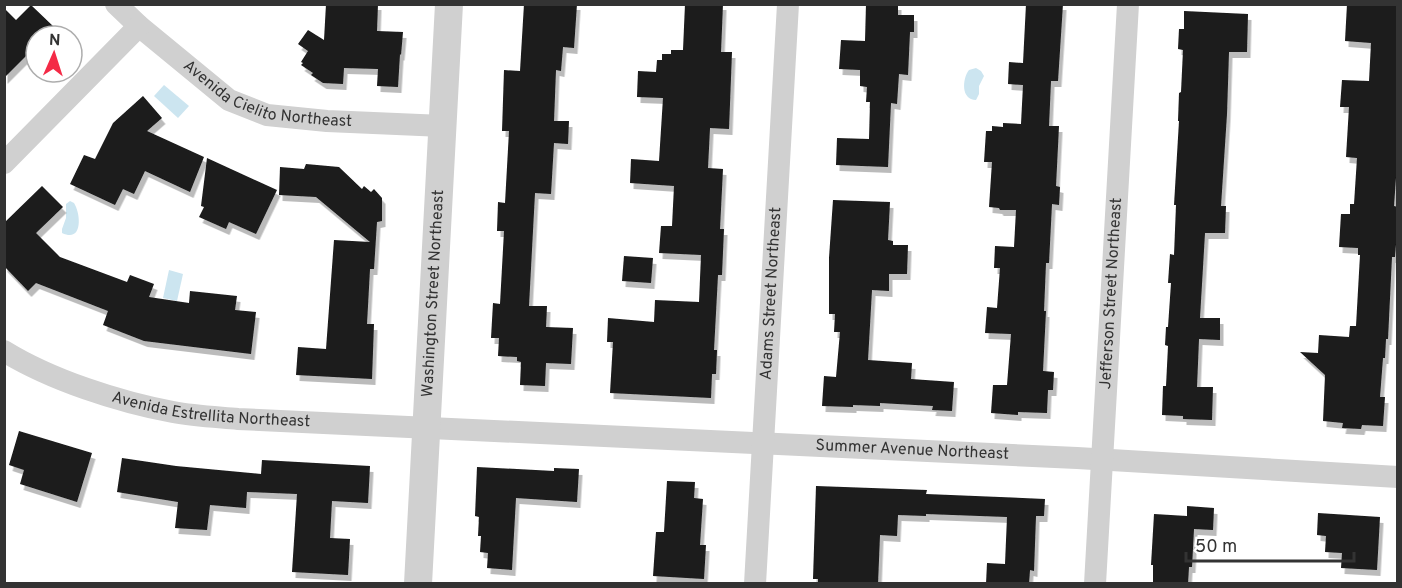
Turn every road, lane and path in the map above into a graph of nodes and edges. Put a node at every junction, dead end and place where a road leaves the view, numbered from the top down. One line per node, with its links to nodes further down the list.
1 (116, 4): 5 (street, Avenida Cielito Northeast)
2 (449, 4): 6 (street, Washington Street Northeast)
3 (788, 4): 10 (street, Adams Street Northeast)
4 (1128, 4): 11 (street, Jefferson Street Northeast)
5 (139, 26): 6 (street, Avenida Cielito Northeast); 7 (street)
6 (443, 126): 9 (street, Washington Street Northeast)
7 (4, 163)
8 (4, 351): 9 (street, Avenida Estrellita Northeast)
9 (427, 428): 10 (street, Summer Avenue Northeast); 13 (street, Washington Street Northeast)
10 (762, 444): 11 (street, Summer Avenue Northeast); 14 (street, Adams Street Northeast)
11 (1102, 459): 12 (street, Summer Avenue Northeast); 15 (street, Jefferson Street Northeast)
12 (1398, 477)
13 (418, 584)
14 (755, 584)
15 (1095, 584)

